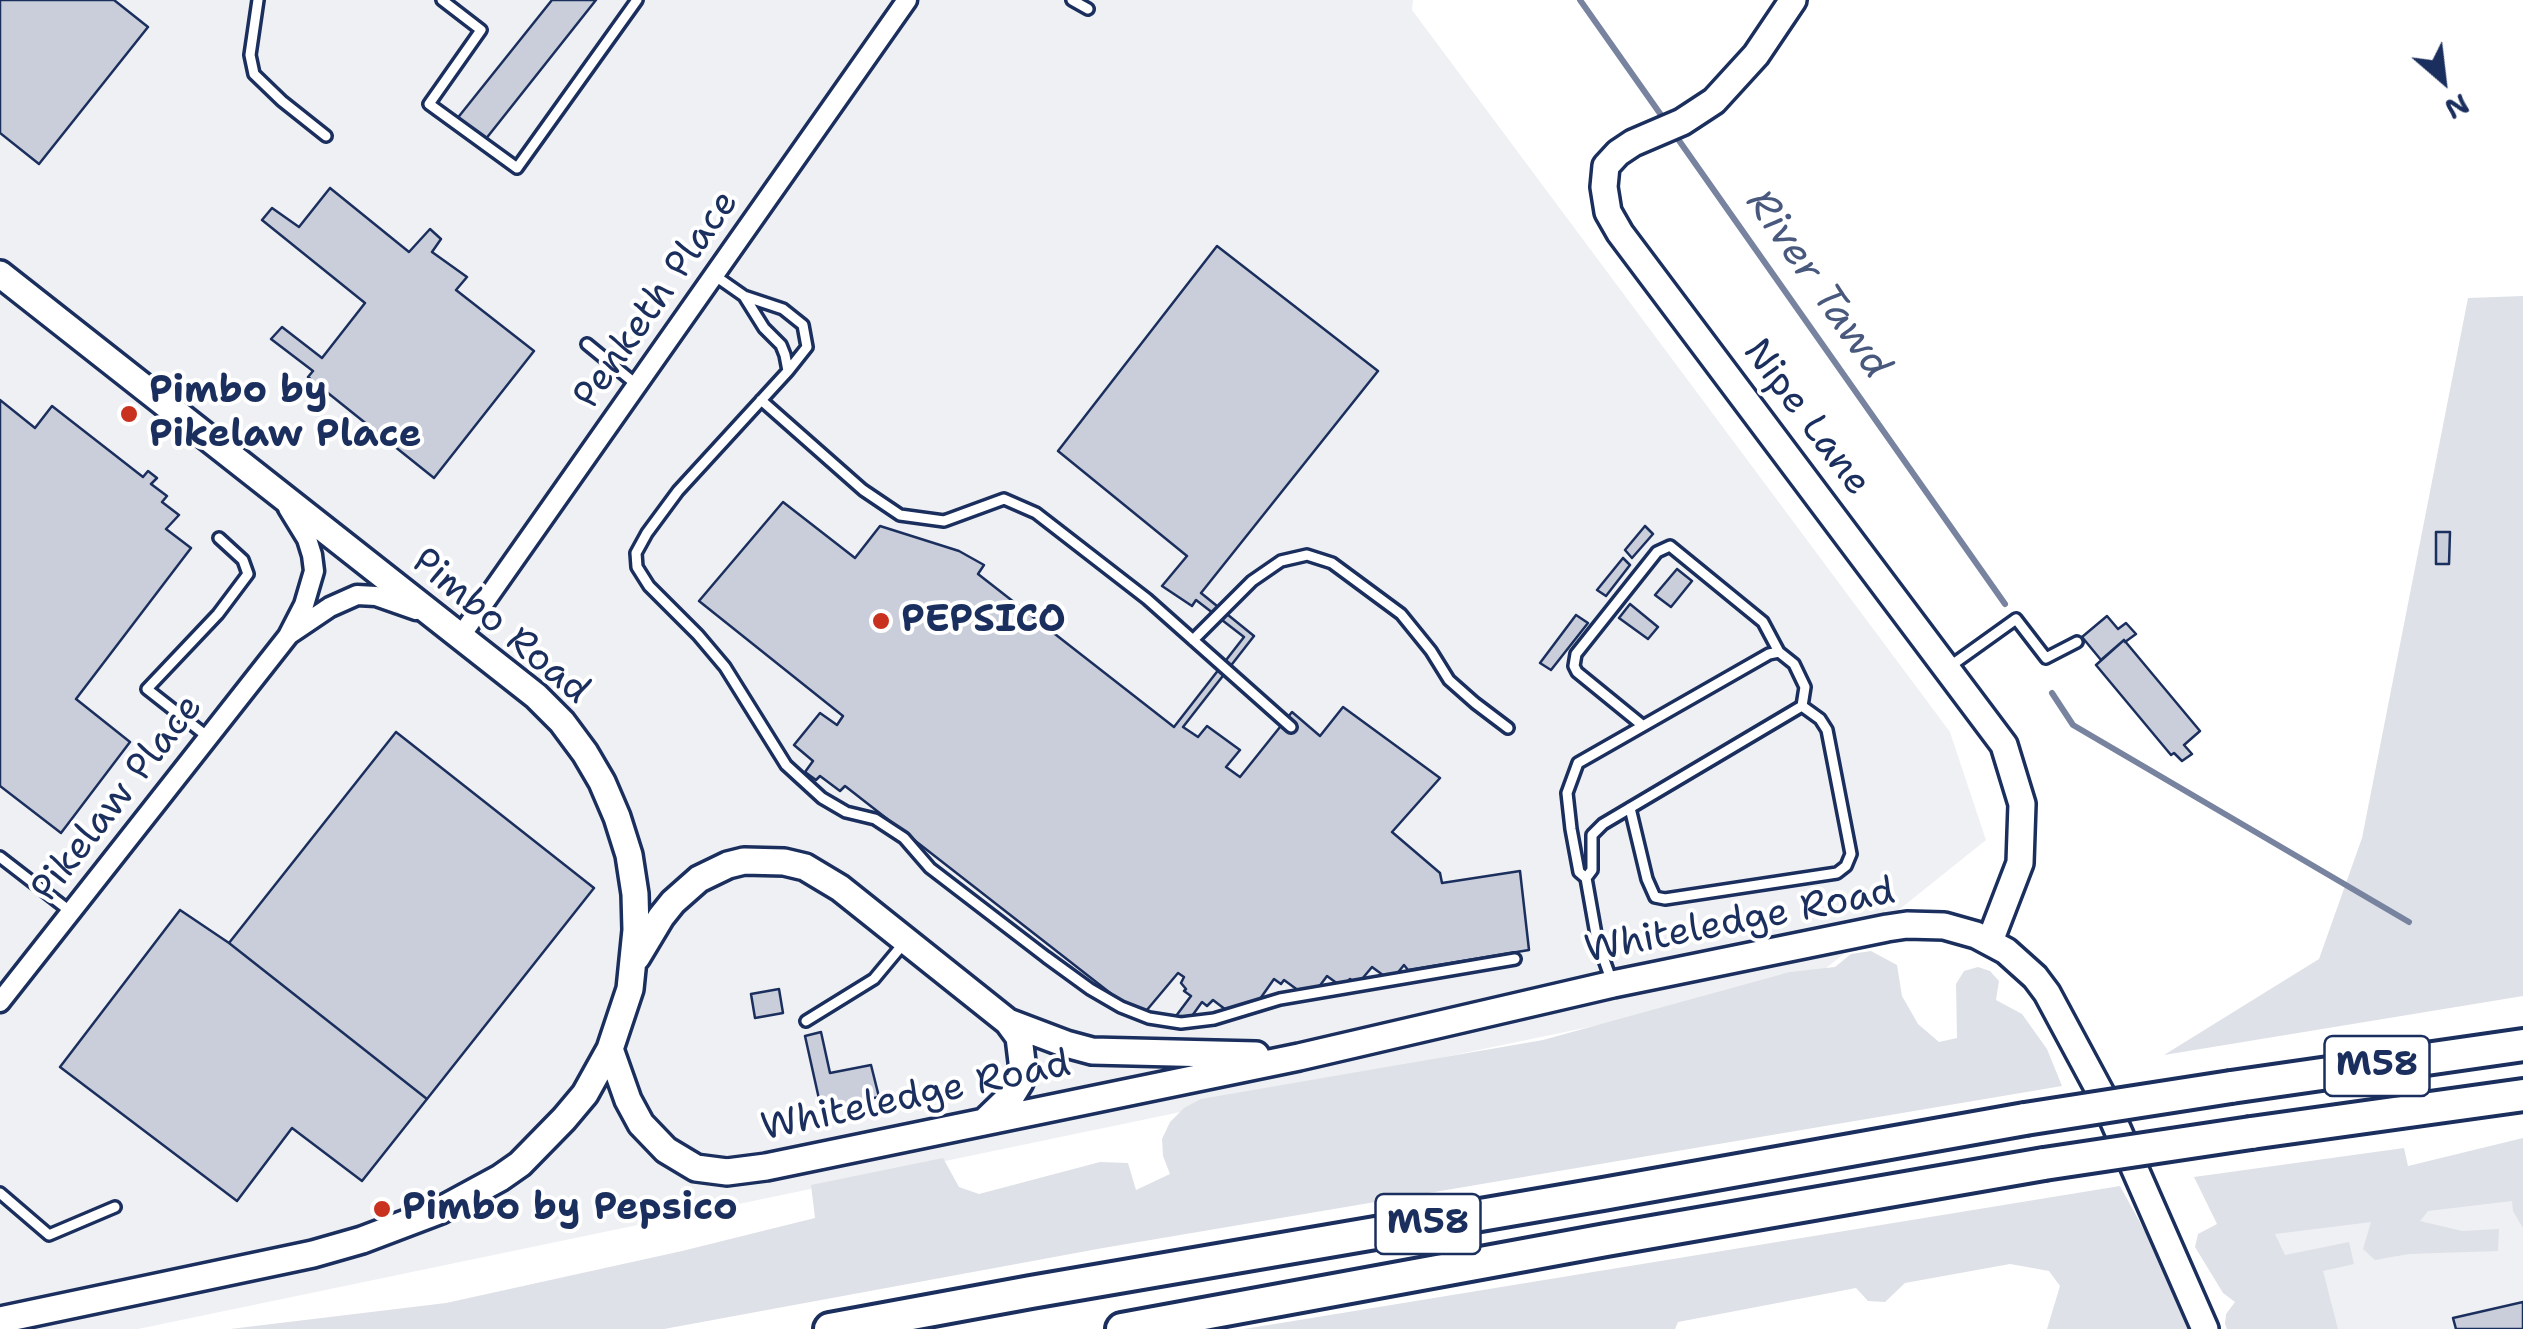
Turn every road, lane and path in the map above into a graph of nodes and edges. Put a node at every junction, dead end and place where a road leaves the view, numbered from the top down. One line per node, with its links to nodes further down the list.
1 (258, 0): 8 (lane)
2 (442, 0): 3 (lane)
3 (637, 0)
4 (907, 0): 10 (street, Penketh Place)
5 (1072, 0): 7 (lane)
6 (1793, 0): 23 (street, Nipe Lane)
7 (1088, 9)
8 (326, 136)
9 (0, 274): 16 (street, Pimbo Road)
10 (714, 275): 11 (lane); 14 (street, Penketh Place)
11 (744, 296): 13 (lane); 13 (lane)
12 (587, 344): 14 (lane)
13 (788, 372): 15 (lane)
14 (637, 385): 18 (street, Penketh Place)
15 (761, 400): 20 (lane); 35 (lane)
16 (264, 482): 18 (street, Pimbo Road); 19 (street, Pikelaw Place)
17 (219, 538): 28 (lane)
18 (452, 630): 19 (street, Pikelaw Place); 36 (street, Pimbo Road)
19 (288, 636): 28 (street, Pikelaw Place)
20 (1193, 640): 26 (lane); 27 (lane)
21 (2078, 642): 23 (lane)
22 (1779, 652): 24 (lane); 25 (lane); 25 (lane)
23 (1947, 668): 34 (street, Nipe Lane)
24 (1802, 706): 29 (lane); 29 (lane)
25 (1642, 725): 31 (lane)
26 (1291, 728)
27 (1508, 728)
28 (208, 737): 32 (street, Pikelaw Place)
29 (1630, 808): 31 (lane)
30 (0, 857): 32 (lane)
31 (1586, 878): 37 (lane)
32 (71, 912): 38 (street, Pikelaw Place)
33 (906, 941): 36 (street, Whiteledge Road); 39 (lane); 40 (street, Whiteledge Road)
34 (1990, 941): 37 (street, Whiteledge Road); 51 (street, Whiteledge Road)
35 (1515, 959)
36 (634, 962): 42 (street, Pimbo Road)
37 (1613, 984): 43 (street, Whiteledge Road)
38 (0, 1002)
39 (806, 1022)
40 (1008, 1022): 43 (street, Whiteledge Road); 45 (street)
41 (2523, 1045): 49 (highway, M58, bridge)
42 (610, 1049): 45 (street, Whiteledge Road); 48 (street, Pimbo Road)
43 (1299, 1057): 45 (street, Whiteledge Road)
44 (2523, 1095): 50 (highway, M58, bridge)
45 (984, 1122)
46 (0, 1193): 47 (lane)
47 (115, 1207)
48 (0, 1320)
49 (830, 1329)
50 (1122, 1329)
51 (2205, 1329)

